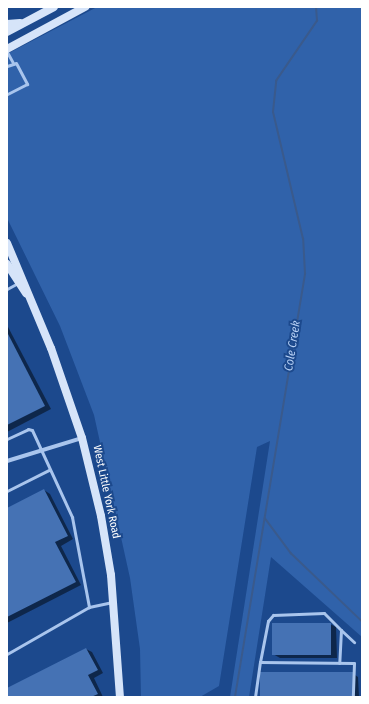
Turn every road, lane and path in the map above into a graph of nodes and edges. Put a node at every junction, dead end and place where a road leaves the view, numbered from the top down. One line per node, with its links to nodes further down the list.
1 (54, 7): 3 (main road)
2 (85, 7): 4 (main road)
3 (8, 26)
4 (7, 48)
5 (7, 52): 6 (lane)
6 (13, 63): 7 (lane); 8 (lane)
7 (7, 66)
8 (7, 94)
9 (7, 243): 13 (main road, West Little York Road)
10 (7, 264): 11 (main road, West Little York Road)
11 (18, 283): 12 (lane); 13 (main road, West Little York Road)
12 (7, 289)
13 (31, 300): 14 (main road, West Little York Road)
14 (82, 438): 16 (street); 20 (main road, West Little York Road)
15 (7, 439): 16 (lane)
16 (40, 451): 17 (street); 18 (lane)
17 (7, 461)
18 (49, 470): 19 (lane); 21 (lane)
19 (7, 491)
20 (114, 602): 21 (lane); 27 (main road, West Little York Road)
21 (89, 607): 24 (lane)
22 (342, 630): 23 (lane); 25 (lane); 26 (lane)
23 (354, 642)
24 (7, 654)
25 (260, 662): 26 (lane); 28 (lane)
26 (339, 663): 29 (lane)
27 (120, 697)
28 (255, 697)
29 (353, 697)

